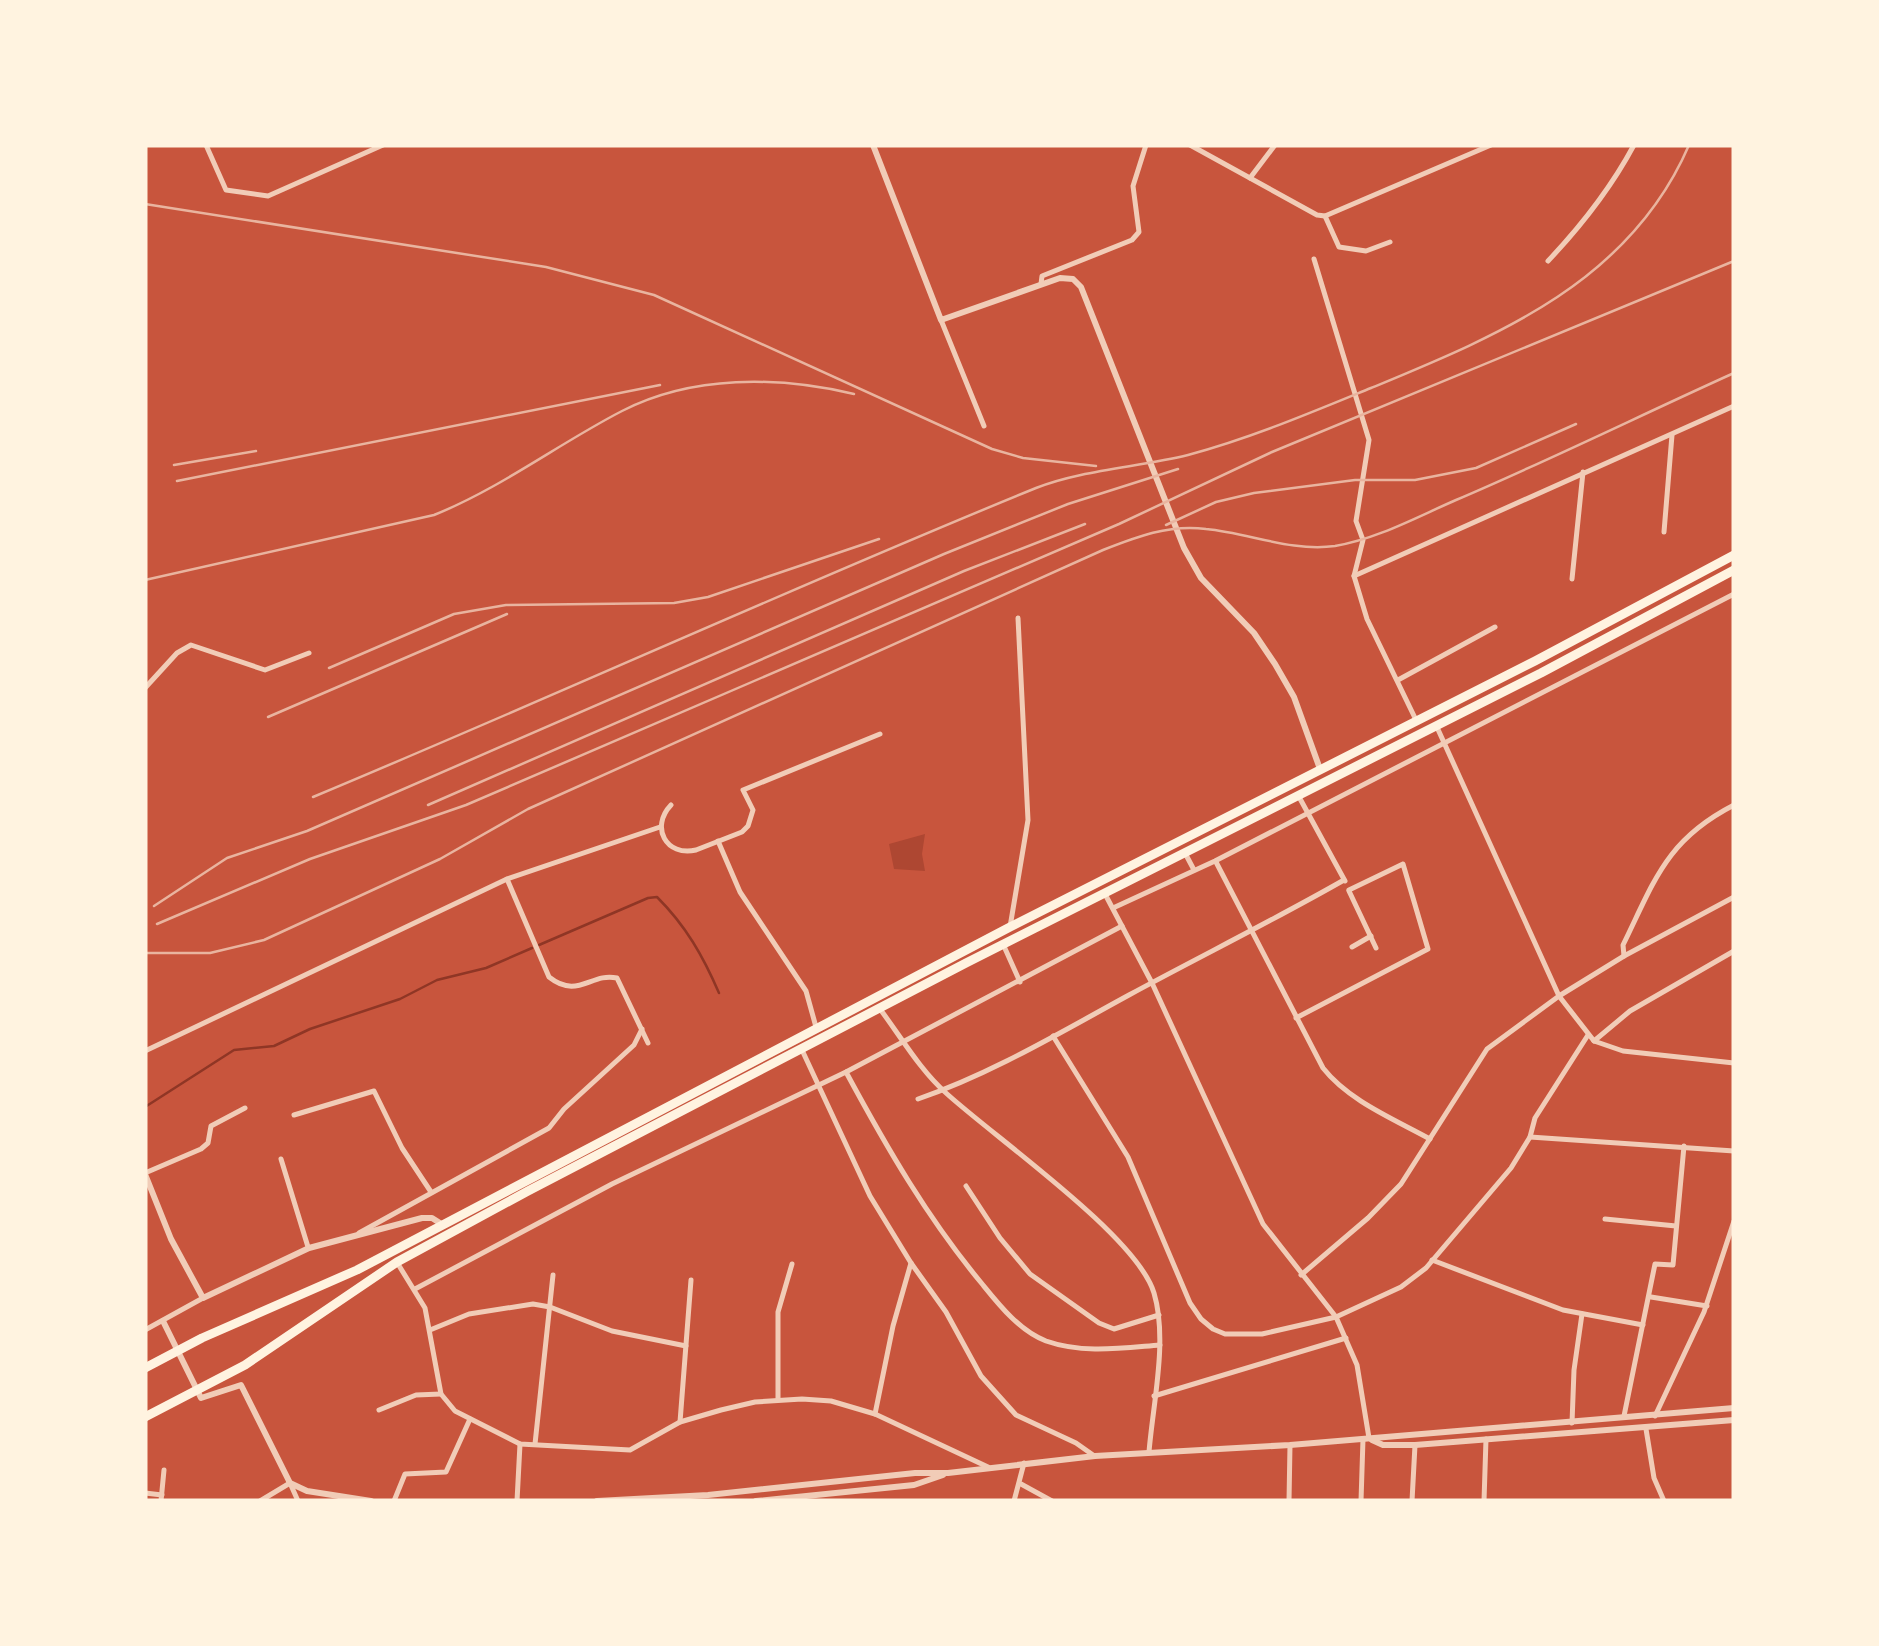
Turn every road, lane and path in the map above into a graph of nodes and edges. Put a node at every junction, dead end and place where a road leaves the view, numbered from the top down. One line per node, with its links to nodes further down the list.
1 (206, 145): 2 (street)
2 (383, 145)
3 (873, 145): 17 (street)
4 (1146, 145): 16 (street)
5 (1190, 145): 11 (street)
6 (1275, 145): 11 (street)
7 (1468, 145): 10 (street)
8 (1492, 145): 10 (street)
9 (1634, 145): 15 (street)
10 (1477, 152): 12 (street)
11 (1250, 178): 12 (street)
12 (1325, 216): 13 (street)
13 (1390, 242)
14 (1314, 259): 25 (street)
15 (1548, 261)
16 (1041, 284): 17 (street); 38 (street)
17 (942, 320): 19 (street)
18 (1734, 406): 20 (street)
19 (984, 426)
20 (1672, 434): 21 (street); 22 (street)
21 (1583, 472): 25 (street); 26 (street)
22 (1664, 532)
23 (1734, 555): 33 (main road)
24 (1734, 570): 35 (main road)
25 (1354, 576): 31 (street)
26 (1572, 578)
27 (1734, 594): 37 (street)
28 (1018, 618): 56 (street)
29 (1494, 627): 31 (street)
30 (309, 653): 32 (street)
31 (1398, 680): 34 (street)
32 (145, 688)
33 (1430, 714): 34 (main road); 35 (main road)
34 (1416, 720): 38 (main road)
35 (1436, 725): 37 (street); 39 (main road)
36 (880, 734): 44 (street)
37 (1446, 742): 42 (street); 66 (street)
38 (1320, 769): 50 (main road)
39 (1298, 796): 42 (street); 45 (main road)
40 (1734, 804): 63 (street)
41 (670, 805): 43 (street)
42 (1308, 813): 46 (street); 49 (street)
43 (660, 827): 44 (street); 48 (street)
44 (718, 841): 70 (street)
45 (1185, 853): 47 (street); 52 (main road)
46 (1215, 861): 47 (street); 57 (street)
47 (1194, 870): 54 (street)
48 (507, 879): 69 (street); 76 (street)
49 (1344, 880): 51 (street); 57 (street)
50 (1096, 884): 52 (main road); 56 (main road)
51 (1349, 890): 58 (street); 68 (street)
52 (1103, 894): 54 (street); 59 (main road)
53 (1734, 897): 63 (street)
54 (1112, 908): 55 (street)
55 (1122, 926): 64 (street); 65 (street)
56 (1010, 927): 70 (main road)
57 (1252, 933): 65 (street); 68 (street)
58 (1370, 936): 60 (street); 61 (street)
59 (1003, 944): 64 (street); 67 (main road)
60 (1352, 947)
61 (1376, 948)
62 (1734, 951): 72 (street)
63 (1624, 956): 66 (street)
64 (1020, 982): 74 (street)
65 (1152, 983): 71 (street); 102 (street)
66 (1558, 996): 72 (street); 85 (street)
67 (880, 1009): 70 (main road); 74 (street)
68 (1296, 1018): 85 (street)
69 (642, 1030): 73 (street); 91 (street)
70 (819, 1034): 75 (main road); 94 (main road)
71 (1053, 1036): 80 (street); 112 (street)
72 (1591, 1038): 77 (street); 84 (street)
73 (648, 1042)
74 (904, 1042): 78 (street); 80 (street)
75 (802, 1050): 79 (street); 99 (main road)
76 (145, 1051)
77 (1734, 1063)
78 (846, 1072): 79 (street); 118 (street)
79 (818, 1087): 100 (street); 105 (street)
80 (942, 1090): 81 (street); 111 (street)
81 (918, 1099)
82 (244, 1108): 89 (street)
83 (294, 1115): 91 (street)
84 (1530, 1136): 86 (street); 98 (street)
85 (1430, 1139): 102 (street)
86 (1684, 1146): 87 (street); 95 (street)
87 (1734, 1152)
88 (281, 1160): 97 (street)
89 (145, 1173): 107 (street)
90 (966, 1186): 111 (street)
91 (431, 1192): 96 (street)
92 (1605, 1219): 95 (street)
93 (1734, 1221): 108 (street)
94 (442, 1224): 96 (street); 120 (main road)
95 (1676, 1226): 106 (street)
96 (359, 1233): 97 (street)
97 (308, 1248): 107 (street)
98 (1432, 1260): 110 (street); 112 (street)
99 (397, 1262): 105 (street); 128 (main road)
100 (910, 1263): 126 (street); 142 (street)
101 (792, 1264): 123 (street)
102 (1301, 1275): 112 (street)
103 (554, 1276): 109 (street)
104 (690, 1280): 119 (street)
105 (415, 1289): 116 (street)
106 (1650, 1297): 108 (street); 114 (street)
107 (203, 1298): 113 (street)
108 (1706, 1306): 127 (street)
109 (550, 1307): 116 (street); 119 (street); 138 (street)
110 (1582, 1314): 114 (street); 133 (street)
111 (1159, 1315): 118 (street)
112 (1336, 1317): 117 (street)
113 (163, 1321): 115 (street); 148 (street)
114 (1644, 1325): 130 (street)
115 (146, 1329)
116 (430, 1330): 121 (street)
117 (1346, 1338): 122 (street); 135 (street)
118 (1160, 1345): 122 (street)
119 (686, 1346): 132 (street)
120 (145, 1368)
121 (441, 1394): 125 (street); 129 (street)
122 (1154, 1396): 141 (street)
123 (778, 1399): 126 (street); 132 (street)
124 (1734, 1408): 127 (street)
125 (379, 1410)
126 (875, 1414): 144 (street)
127 (1655, 1416): 130 (street)
128 (145, 1417)
129 (470, 1419): 137 (street); 158 (street)
130 (1624, 1419): 133 (street)
131 (1734, 1420): 134 (street)
132 (680, 1422): 138 (street)
133 (1572, 1423): 135 (street)
134 (1646, 1429): 136 (street); 168 (street)
135 (1366, 1438): 139 (street); 140 (street); 165 (street)
136 (1486, 1439): 139 (street); 167 (street)
137 (520, 1444): 138 (street); 159 (street)
138 (535, 1444)
139 (1415, 1445): 166 (street)
140 (1290, 1446): 141 (street); 164 (street)
141 (1149, 1455): 142 (street)
142 (1095, 1456): 143 (street)
143 (1024, 1463): 144 (street); 149 (street)
144 (988, 1468): 146 (street)
145 (164, 1470): 152 (street)
146 (948, 1473): 147 (street); 151 (street)
147 (816, 1482): 151 (street); 153 (street)
148 (290, 1484): 155 (street); 156 (street); 157 (street)
149 (1020, 1484): 162 (street); 163 (street)
150 (145, 1493): 152 (street)
151 (816, 1497): 161 (street)
152 (162, 1498)
153 (709, 1498): 154 (street)
154 (629, 1500): 160 (street)
155 (260, 1501)
156 (298, 1501)
157 (370, 1501)
158 (394, 1501)
159 (517, 1501)
160 (598, 1501)
161 (756, 1501)
162 (1014, 1501)
163 (1052, 1501)
164 (1288, 1501)
165 (1362, 1501)
166 (1412, 1501)
167 (1484, 1501)
168 (1664, 1501)

